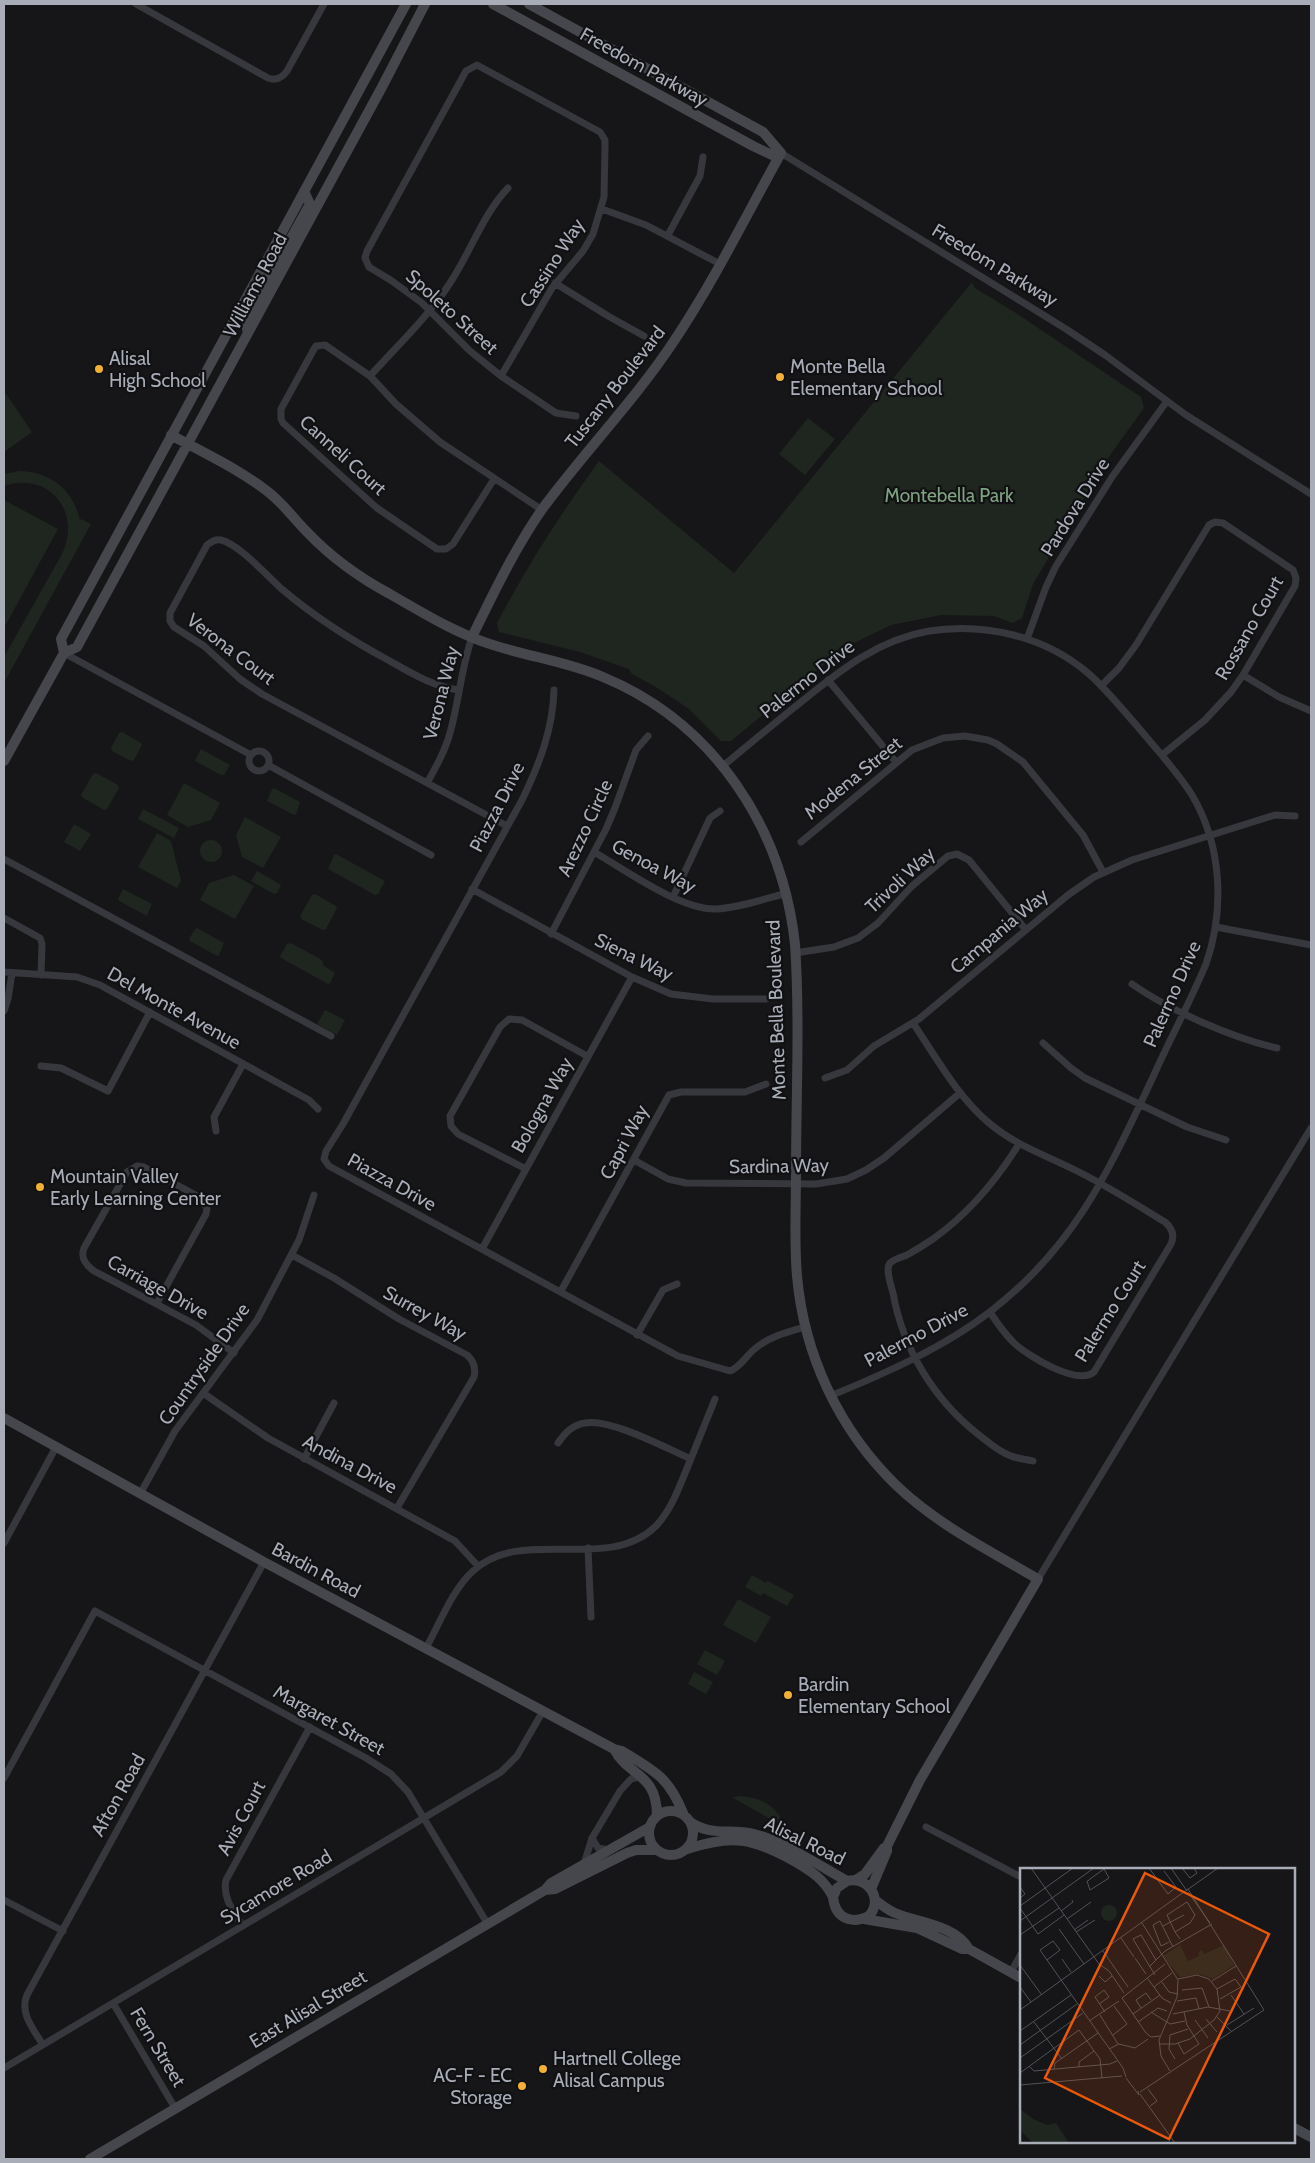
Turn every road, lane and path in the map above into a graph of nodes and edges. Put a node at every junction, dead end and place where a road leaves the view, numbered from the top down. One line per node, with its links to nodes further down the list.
1 (136, 4): 2 (street)
2 (324, 4)
3 (406, 4): 11 (street, Williams Road)
4 (424, 4): 18 (street, Williams Road)
5 (493, 4): 8 (street, Freedom Parkway)
6 (529, 4): 8 (street, Freedom Parkway)
7 (466, 70): 12 (street, Cassino Way); 16 (street, Spoleto Street)
8 (781, 153): 14 (street, Tuscany Boulevard); 21 (street, Freedom Parkway)
9 (703, 157): 13 (street)
10 (508, 188): 16 (street)
11 (304, 191): 18 (street); 23 (street, Williams Road)
12 (602, 209): 13 (street); 15 (street, Cassino Way)
13 (668, 235): 14 (street)
14 (720, 264): 27 (street, Tuscany Boulevard)
15 (555, 283): 17 (street); 20 (street, Cassino Way)
16 (430, 310): 19 (street); 20 (street, Spoleto Street)
17 (644, 336)
18 (243, 345): 24 (street, Williams Road)
19 (370, 376): 25 (street, Canneli Court); 25 (street, Canneli Court)
20 (500, 376): 22 (street, Spoleto Street)
21 (1167, 401): 26 (street, Freedom Parkway); 29 (street, Pardova Drive)
22 (576, 416)
23 (171, 435): 24 (street, Monte Bella Boulevard); 30 (street, Williams Road)
24 (187, 444): 28 (street, Monte Bella Boulevard); 30 (street, Williams Road)
25 (494, 479): 27 (street, Canneli Court)
26 (1311, 494)
27 (542, 510): 28 (street, Tuscany Boulevard)
28 (472, 638): 34 (street, Verona Way); 43 (street, Monte Bella Boulevard)
29 (1027, 639): 32 (street, Palermo Drive); 33 (street, Palermo Drive)
30 (64, 653): 39 (street); 40 (street, Williams Road)
31 (1243, 675): 33 (street, Rossano Court); 36 (street); 38 (street, Rossano Court)
32 (828, 680): 41 (street); 43 (street, Palermo Drive)
33 (1101, 686): 38 (street, Palermo Drive)
34 (458, 690): 44 (street, Verona Way); 44 (street, Verona Court)
35 (554, 690): 47 (street, Piazza Drive)
36 (1311, 711)
37 (648, 736): 50 (street, Arezzo Circle)
38 (1162, 755): 48 (street, Palermo Drive)
39 (251, 756): 42 (street); 42 (street)
40 (4, 762)
41 (896, 762): 49 (street, Modena Street); 53 (street, Modena Street)
42 (268, 765): 51 (street)
43 (722, 766): 55 (street, Monte Bella Boulevard)
44 (427, 783): 47 (street, Verona Court)
45 (720, 811): 56 (street)
46 (1295, 816): 48 (street, Campania Way)
47 (507, 826): 54 (street, Piazza Drive)
48 (1209, 835): 53 (street, Campania Way); 58 (street, Palermo Drive)
49 (801, 842)
50 (594, 852): 56 (street, Genoa Way); 60 (street, Arezzo Circle)
51 (432, 855)
52 (4, 859): 73 (street)
53 (1103, 872): 59 (street, Campania Way)
54 (472, 889): 60 (street, Siena Way); 93 (street, Piazza Drive)
55 (787, 893): 56 (street, Genoa Way); 62 (street, Monte Bella Boulevard)
56 (673, 897)
57 (4, 918): 65 (street)
58 (1216, 927): 61 (street); 71 (street, Palermo Drive)
59 (1026, 930): 62 (street, Trivoli Way); 72 (street, Campania Way)
60 (551, 934): 66 (street, Siena Way)
61 (1311, 946)
62 (795, 952): 90 (street, Monte Bella Boulevard)
63 (4, 972): 64 (street, Del Monte Avenue)
64 (12, 973): 65 (street, Del Monte Avenue); 69 (street)
65 (41, 975): 70 (street, Del Monte Avenue)
66 (632, 977): 68 (street, Siena Way); 76 (street, Bologna Way)
67 (1132, 984): 71 (street)
68 (766, 999)
69 (4, 1011)
70 (150, 1012): 77 (street, Del Monte Avenue); 78 (street)
71 (1183, 1012): 75 (street); 82 (street, Palermo Drive)
72 (913, 1023): 79 (street, Campania Way); 81 (street)
73 (331, 1036)
74 (1043, 1043): 82 (street)
75 (1277, 1048)
76 (587, 1056): 89 (street, Bologna Way); 89 (street)
77 (243, 1064): 83 (street, Del Monte Avenue); 85 (street)
78 (41, 1066)
79 (825, 1078)
80 (766, 1084): 88 (street, Capri Way)
81 (960, 1092): 87 (street); 90 (street, Sardina Way)
82 (1140, 1105): 86 (street); 91 (street, Palermo Drive)
83 (318, 1108)
84 (1311, 1128): 119 (street)
85 (216, 1130)
86 (1226, 1140)
87 (1019, 1144): 91 (street); 102 (street)
88 (634, 1160): 90 (street, Sardina Way); 96 (street, Capri Way)
89 (526, 1169): 93 (street, Bologna Way)
90 (796, 1183): 99 (street, Monte Bella Boulevard)
91 (1102, 1184): 98 (street, Palermo Drive); 98 (street, Palermo Court)
92 (314, 1196): 94 (street, Countryside Drive)
93 (482, 1249): 96 (street, Piazza Drive)
94 (292, 1255): 101 (street, Countryside Drive); 114 (street, Surrey Way)
95 (677, 1284): 100 (street)
96 (561, 1291): 100 (street, Piazza Drive)
97 (157, 1303): 97 (street, Carriage Drive); 101 (street, Carriage Drive)
98 (990, 1312): 102 (street, Palermo Drive)
99 (805, 1327): 100 (street, Piazza Drive); 104 (street, Monte Bella Boulevard)
100 (638, 1335)
101 (234, 1353): 103 (street, Countryside Drive)
102 (914, 1357): 104 (street, Palermo Drive); 112 (street)
103 (203, 1393): 110 (street, Andina Drive); 113 (street, Countryside Drive)
104 (830, 1396): 119 (street, Monte Bella Boulevard)
105 (715, 1399): 111 (street)
106 (334, 1403): 110 (street)
107 (4, 1418): 109 (street, Bardin Road)
108 (558, 1443): 111 (street)
109 (56, 1448): 113 (street, Bardin Road); 115 (street)
110 (304, 1459): 114 (street, Andina Drive)
111 (691, 1459): 116 (street)
112 (1033, 1461)
113 (140, 1494): 117 (street, Bardin Road)
114 (397, 1508): 118 (street, Andina Drive)
115 (4, 1544)
116 (588, 1548): 118 (street); 120 (street)
117 (264, 1562): 121 (street, Bardin Road); 122 (street, Afton Road)
118 (478, 1566): 121 (street)
119 (1038, 1579): 135 (street)
120 (591, 1617)
121 (426, 1648): 123 (street, Bardin Road)
122 (206, 1670): 124 (street, Margaret Street); 127 (street, Margaret Street); 150 (street, Afton Road)
123 (543, 1711): 125 (street, Bardin Road); 130 (street, Sycamore Road)
124 (310, 1727): 130 (street, Margaret Street); 149 (street, Avis Court)
125 (614, 1749): 126 (street, Bardin Road); 128 (street, Bardin Road)
126 (642, 1776): 129 (street, Bardin Road); 134 (street)
127 (4, 1778)
128 (682, 1813): 129 (street); 131 (street)
129 (657, 1816): 133 (street)
130 (424, 1818): 148 (street, Margaret Street); 149 (street, Sycamore Road)
131 (690, 1822): 136 (street); 141 (street, Alisal Road)
132 (926, 1827): 140 (street)
133 (648, 1828): 137 (street); 138 (street, East Alisal Street)
134 (592, 1838): 138 (street); 139 (street)
135 (887, 1846): 141 (street); 142 (street)
136 (687, 1849): 137 (street); 144 (street, Alisal Road)
137 (657, 1850): 143 (street, East Alisal Street)
138 (610, 1851): 139 (street, East Alisal Street)
139 (584, 1864): 143 (street, East Alisal Street)
140 (1020, 1876)
141 (851, 1880): 142 (street, Alisal Road); 144 (street, Alisal Road)
142 (871, 1889): 146 (street)
143 (545, 1890): 148 (street, East Alisal Street)
144 (833, 1897): 147 (street, Alisal Road)
145 (4, 1900): 150 (street)
146 (875, 1900): 147 (street); 151 (street, Alisal Road)
147 (864, 1919): 151 (street, Alisal Road)
148 (487, 1923): 158 (street, East Alisal Street)
149 (243, 1926): 155 (street, Sycamore Road)
150 (62, 1931): 156 (street, Afton Road)
151 (969, 1949): 153 (street, Alisal Road)
152 (1020, 1956): 153 (street)
153 (1011, 1972): 154 (street, Alisal Road)
154 (1020, 1977)
155 (112, 2003): 156 (street, Sycamore Road); 158 (street, Fern Street)
156 (43, 2045): 157 (street, Sycamore Road)
157 (4, 2068)
158 (175, 2108): 161 (street, East Alisal Street)
159 (1295, 2129): 160 (street)
160 (1311, 2137)
161 (90, 2159)

